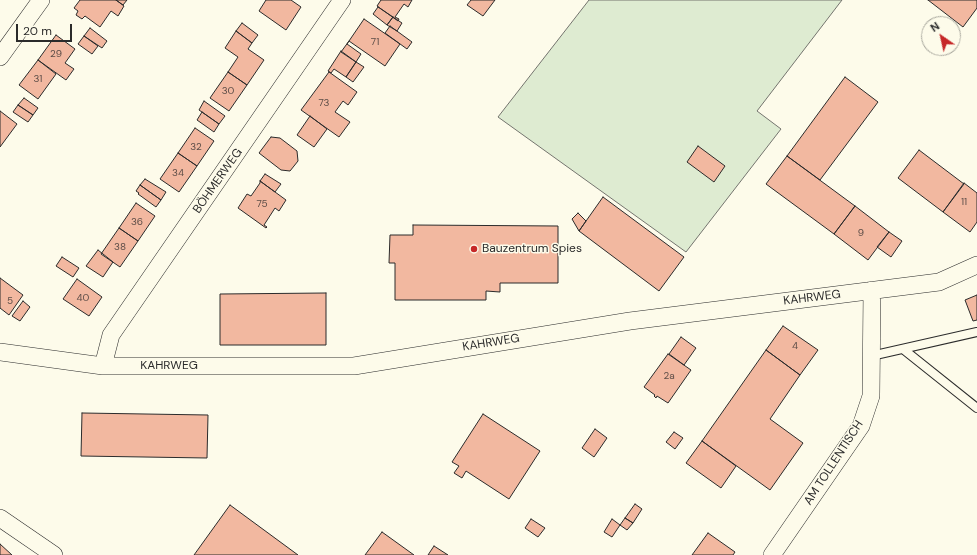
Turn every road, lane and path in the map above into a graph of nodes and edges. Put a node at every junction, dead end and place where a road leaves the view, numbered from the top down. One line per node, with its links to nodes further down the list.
1 (41, 0): 3 (street)
2 (342, 0): 10 (street, BÖHMERWEG)
3 (0, 57)
4 (977, 265): 5 (street, KAHRWEG)
5 (872, 290): 9 (street, AM TOLLENTISCH); 10 (street, KAHRWEG)
6 (977, 332): 7 (lane)
7 (903, 349): 9 (lane); 11 (lane)
8 (0, 352): 10 (street, KAHRWEG)
9 (871, 356): 14 (street, AM TOLLENTISCH)
10 (103, 366)
11 (977, 408)
12 (0, 518): 13 (street)
13 (54, 555)
14 (772, 555)

